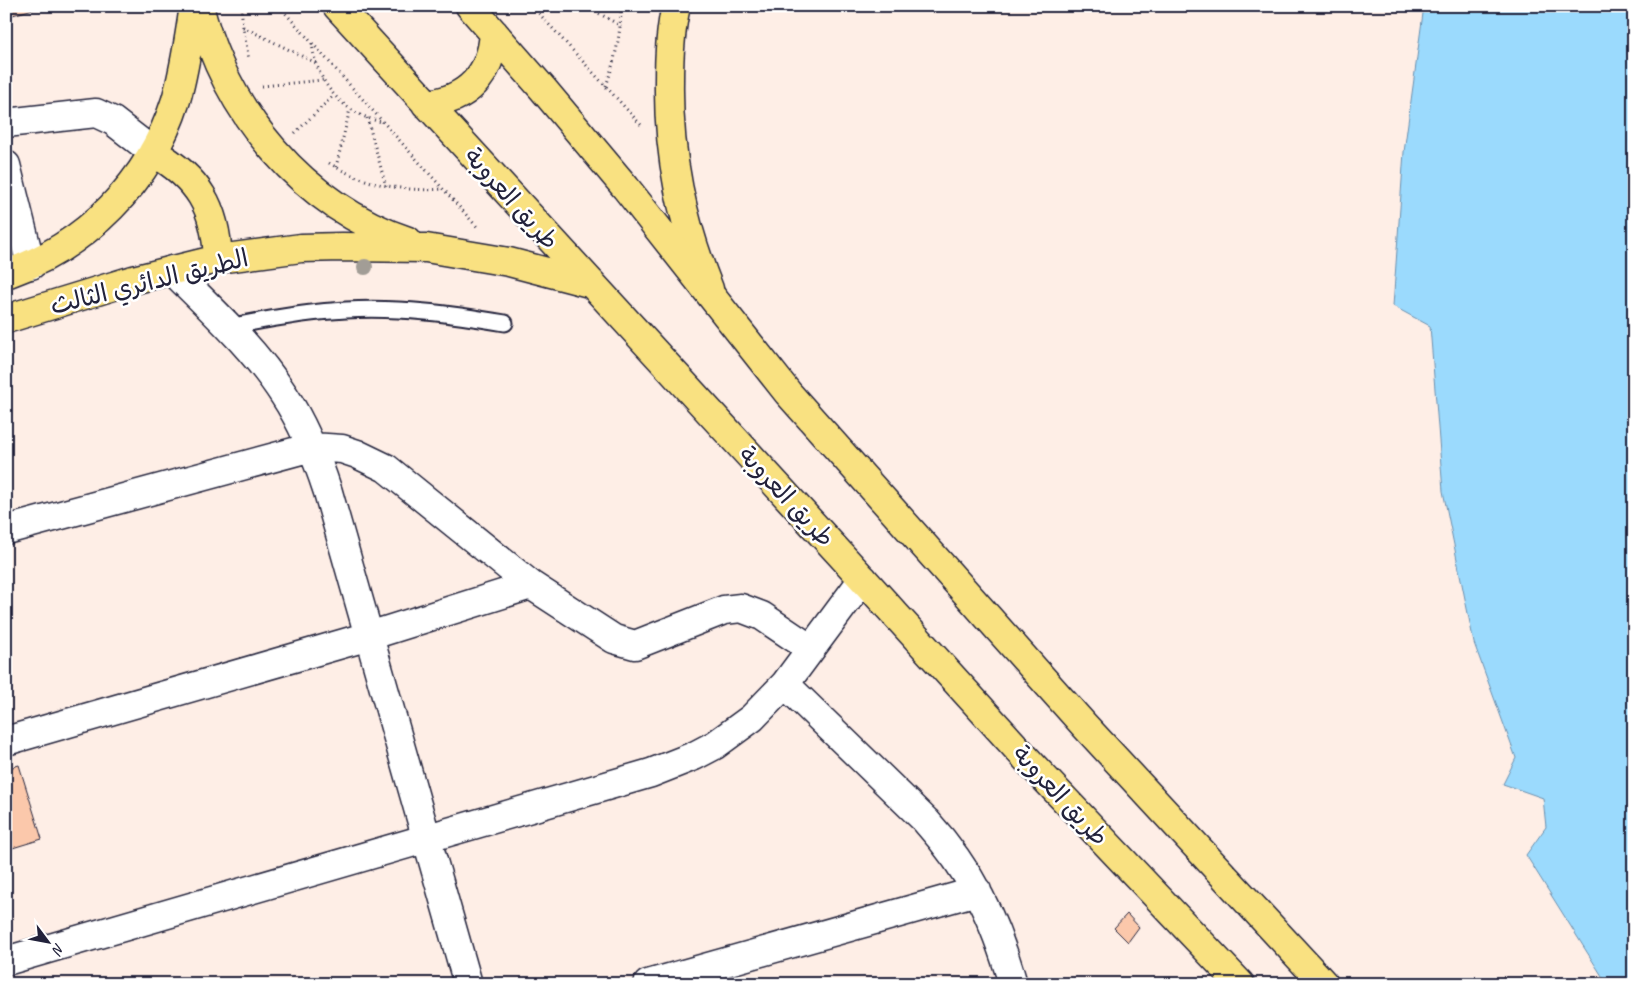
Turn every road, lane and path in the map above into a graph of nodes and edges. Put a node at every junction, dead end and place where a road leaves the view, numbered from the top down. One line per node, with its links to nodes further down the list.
1 (194, 6): 29 (main road, الطريق الدائري الثالث)
2 (199, 6): 36 (main road)
3 (241, 6): 12 (path)
4 (279, 6): 14 (path)
5 (337, 6): 23 (main road, طريق العروبة)
6 (470, 6): 13 (main road)
7 (532, 6): 20 (path)
8 (586, 6): 11 (path)
9 (621, 6): 11 (path)
10 (674, 9): 30 (main road)
11 (621, 26): 20 (path)
12 (242, 27): 15 (path); 16 (path)
13 (494, 33): 23 (main road); 42 (main road)
14 (312, 43): 15 (path); 26 (path)
15 (316, 63): 18 (path)
16 (252, 67)
17 (257, 80): 19 (path)
18 (323, 80): 19 (path); 22 (path)
19 (260, 86): 21 (path)
20 (606, 86): 30 (path)
21 (264, 95)
22 (334, 95): 24 (path); 28 (path)
23 (426, 104): 41 (main road, طريق العروبة)
24 (350, 109): 25 (path); 33 (path)
25 (367, 118): 26 (path); 34 (path)
26 (384, 122): 35 (path)
27 (6, 123): 29 (street)
28 (300, 140)
29 (153, 152): 37 (main road); 39 (main road, الطريق الدائري الثالث)
30 (672, 159): 42 (main road)
31 (328, 162): 33 (path)
32 (6, 165): 39 (street)
33 (336, 167): 34 (path)
34 (386, 186): 35 (path)
35 (444, 190): 38 (path)
36 (426, 248): 37 (main road, الطريق الدائري الثالث); 38 (main road, الطريق الدائري الثالث)
37 (218, 259): 40 (main road, الطريق الدائري الثالث)
38 (509, 262): 41 (main road, الطريق الدائري الثالث)
39 (19, 270)
40 (172, 270): 43 (main road, الطريق الدائري الثالث); 45 (street)
41 (589, 282): 48 (main road, طريق العروبة)
42 (713, 298): 61 (main road)
43 (6, 319)
44 (505, 323): 45 (lane)
45 (228, 327): 46 (street)
46 (312, 447): 47 (street); 49 (street); 50 (street)
47 (6, 530)
48 (864, 579): 51 (street); 60 (main road, طريق العروبة)
49 (531, 584): 50 (street); 51 (street)
50 (369, 636): 53 (street); 54 (street)
51 (810, 649): 52 (street)
52 (785, 684): 54 (street); 55 (street)
53 (6, 741)
54 (427, 838): 56 (street); 57 (street)
55 (977, 891): 58 (street); 59 (street)
56 (6, 961)
57 (468, 984)
58 (648, 984)
59 (1013, 984)
60 (1240, 984)
61 (1324, 984)

